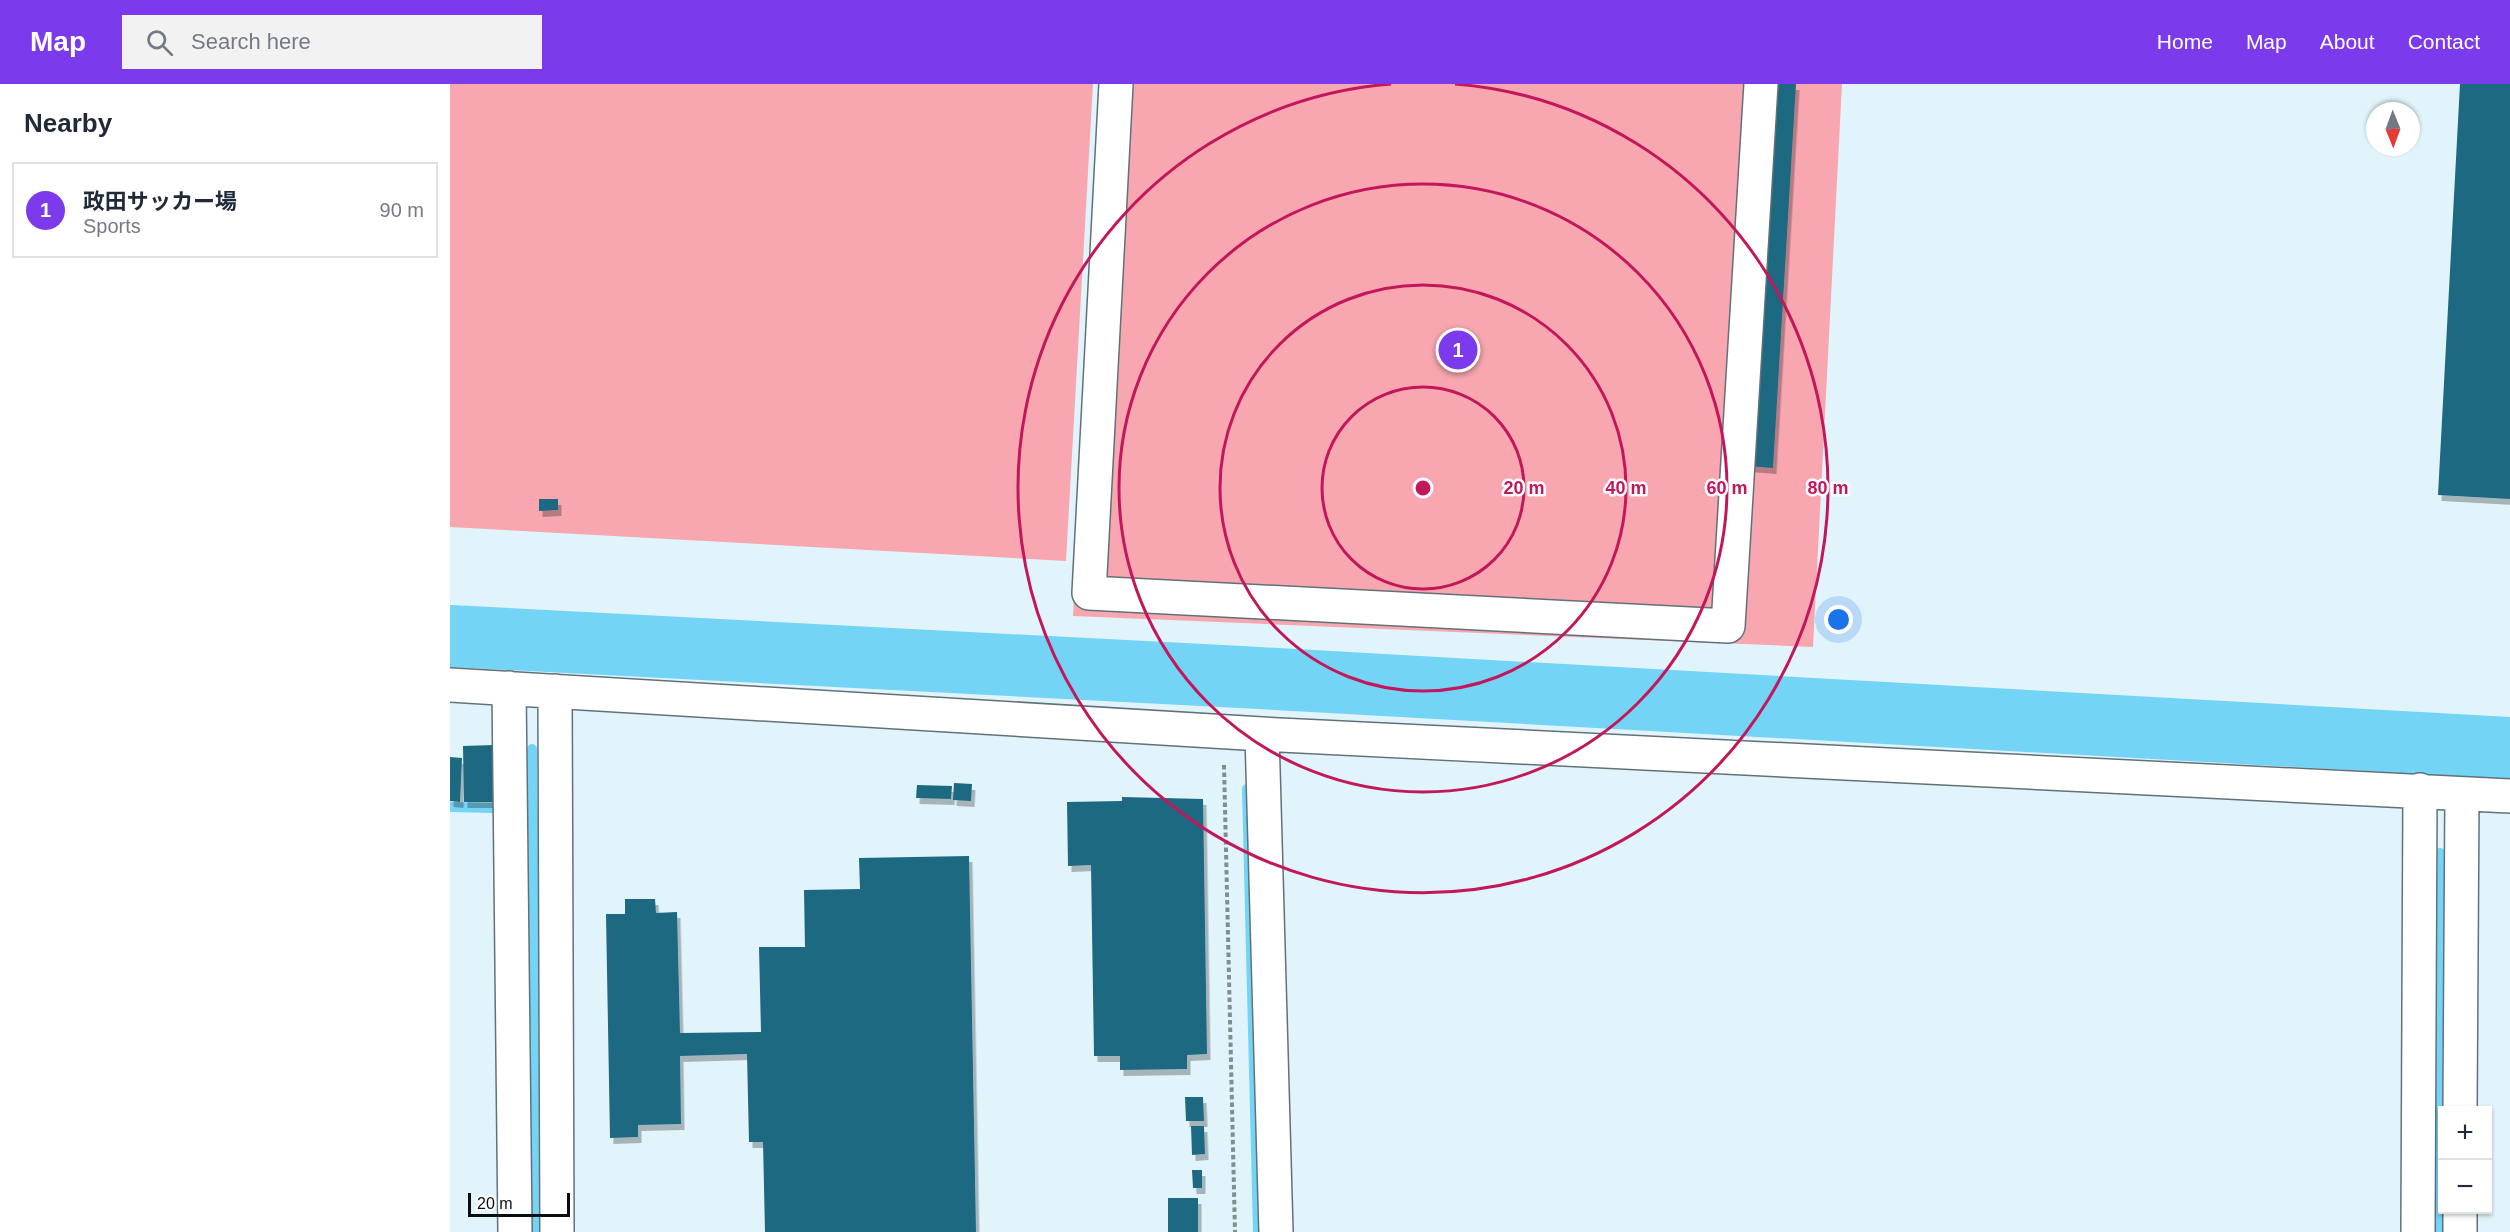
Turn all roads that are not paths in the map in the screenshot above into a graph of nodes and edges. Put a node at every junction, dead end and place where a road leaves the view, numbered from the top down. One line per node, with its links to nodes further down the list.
1 (1116, 84): 2 (street)
2 (1761, 84)
3 (450, 685): 4 (street)
4 (509, 688): 5 (street); 12 (street)
5 (555, 692): 6 (street); 13 (street)
6 (1262, 734): 7 (street); 14 (street)
7 (2420, 790): 8 (street); 15 (street)
8 (2462, 794): 9 (street); 10 (street)
9 (2510, 796)
10 (2460, 1106)
11 (2460, 1214): 16 (street)
12 (515, 1232)
13 (557, 1232)
14 (1276, 1232)
15 (2418, 1232)
16 (2460, 1232)

